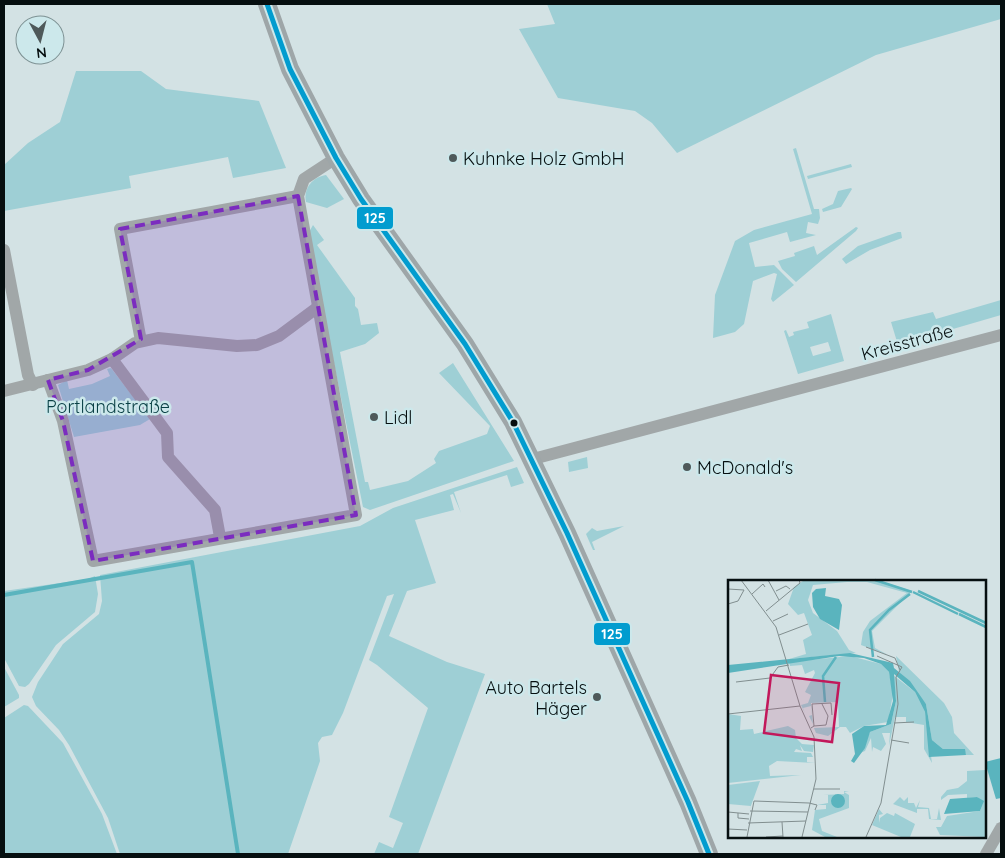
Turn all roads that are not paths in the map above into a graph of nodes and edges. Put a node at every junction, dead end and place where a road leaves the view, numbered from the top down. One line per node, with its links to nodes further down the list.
1 (267, 4): 2 (main road)
2 (336, 158): 3 (street); 13 (main road)
3 (298, 196): 6 (street); 8 (street)
4 (4, 250): 5 (street)
5 (5, 265): 11 (street)
6 (318, 308): 8 (street); 14 (street)
7 (1001, 335): 13 (street, Kreisstraße)
8 (141, 341): 9 (street)
9 (112, 359): 10 (street); 14 (street)
10 (48, 380): 11 (street); 14 (street)
11 (32, 385): 12 (street)
12 (4, 391)
13 (532, 459): 16 (main road)
14 (220, 537)
15 (1001, 828): 17 (street)
16 (709, 854)
17 (986, 854)

